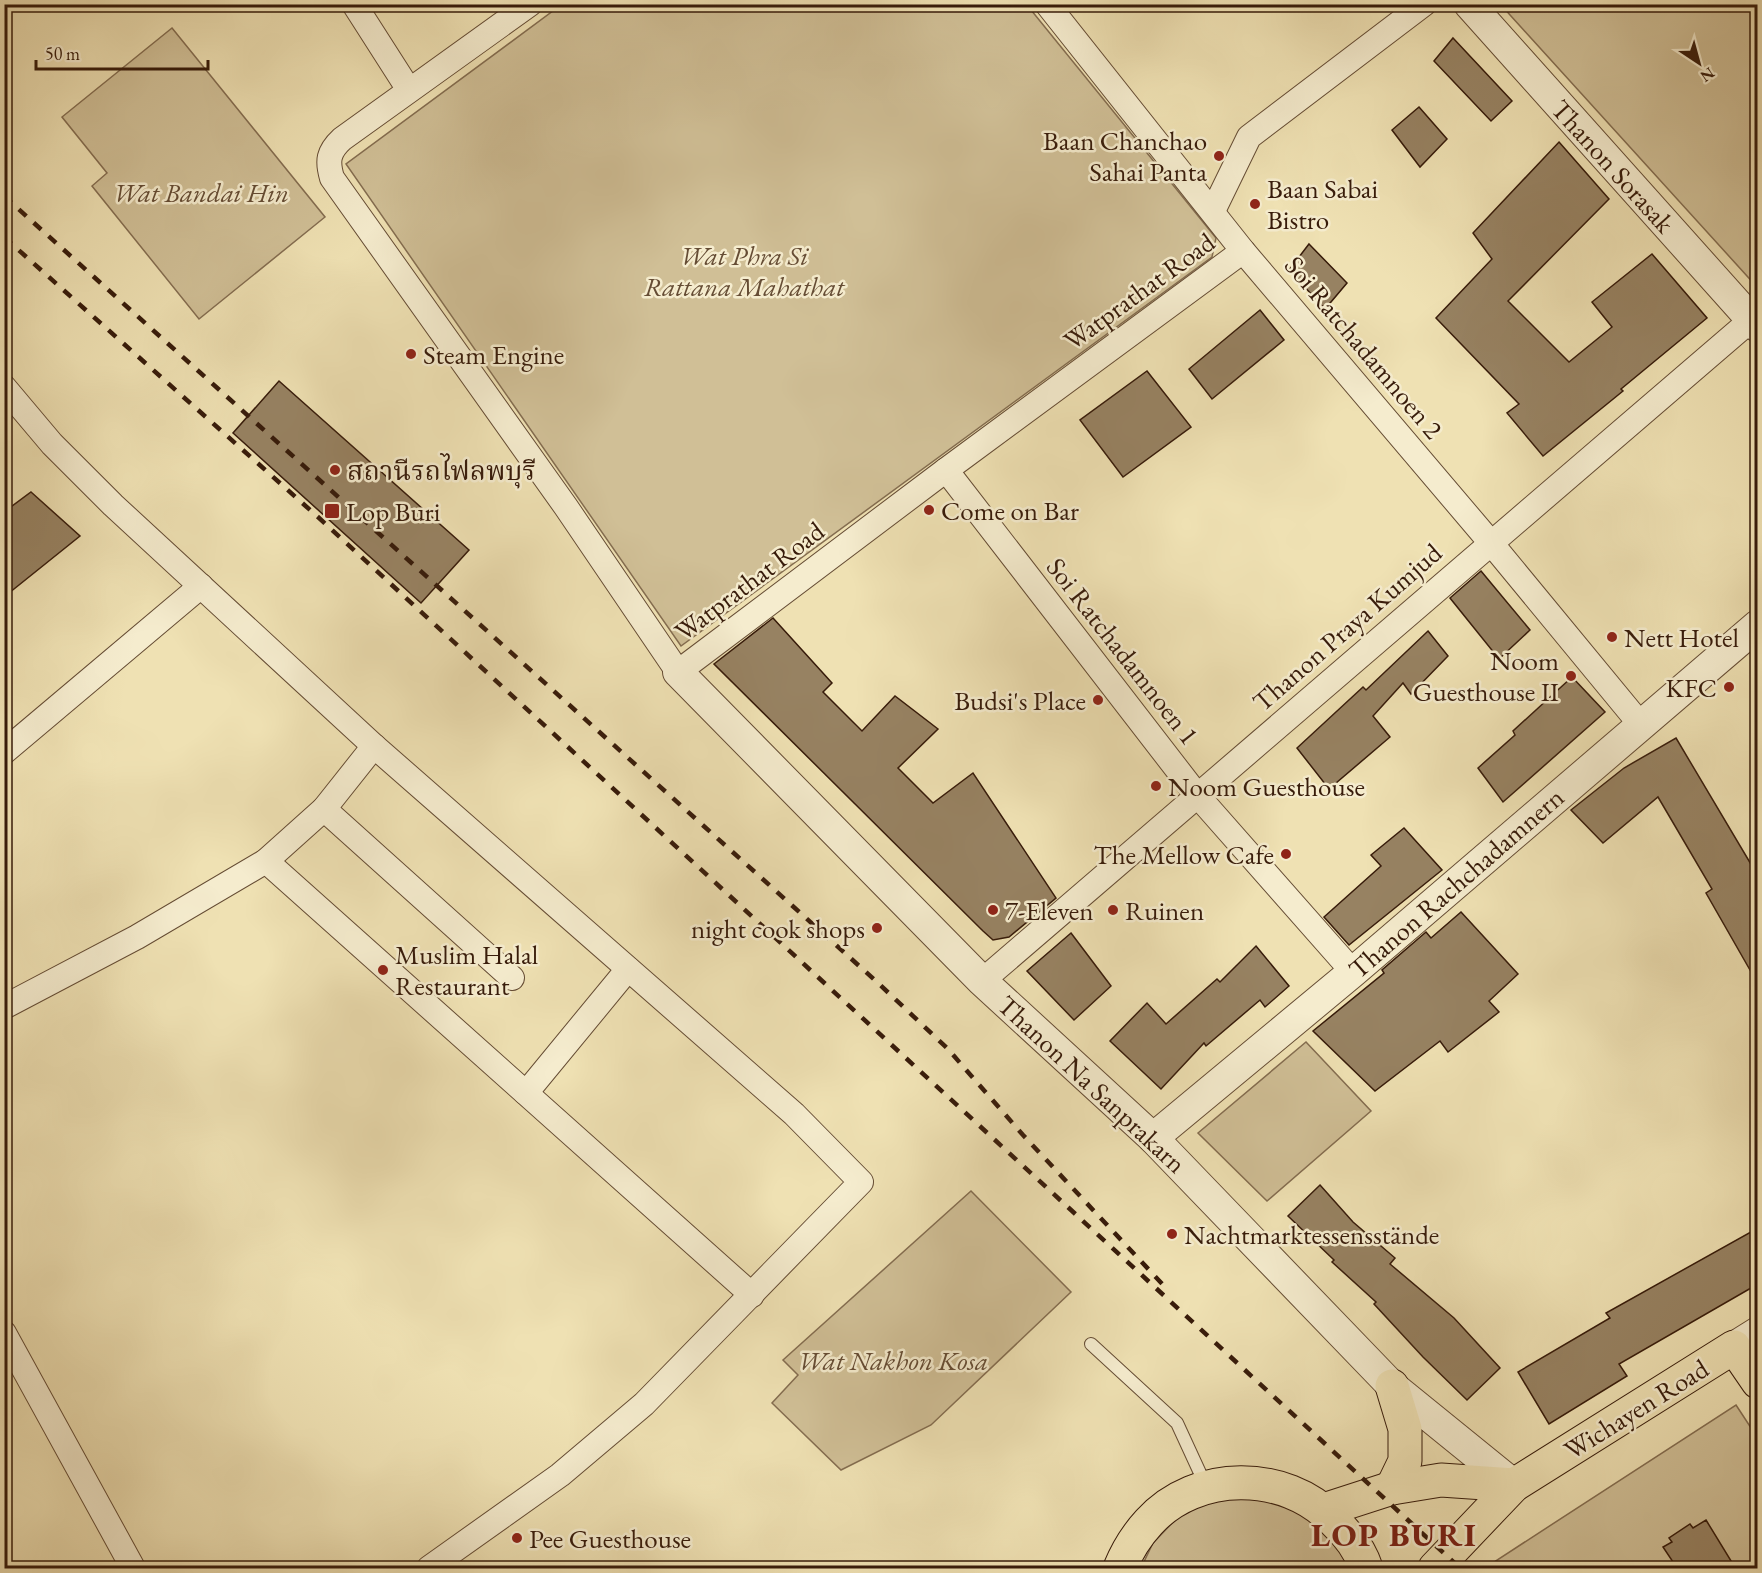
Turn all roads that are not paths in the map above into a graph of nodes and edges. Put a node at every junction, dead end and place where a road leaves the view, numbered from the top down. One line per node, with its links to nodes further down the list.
1 (354, 4): 6 (street)
2 (530, 4): 6 (street)
3 (1047, 4): 7 (street, Soi Ratchadamnoen 2)
4 (1424, 4): 7 (street)
5 (1469, 4): 9 (street, Thanon Sorasak)
6 (409, 90): 15 (street, Watprathat Road)
7 (1212, 212): 8 (street, Soi Ratchadamnoen 2)
8 (1243, 251): 11 (street, Watprathat Road); 12 (street, Soi Ratchadamnoen 2)
9 (1756, 320): 12 (street, Thanon Praya Kumjud)
10 (4, 387): 13 (street)
11 (946, 470): 15 (street, Watprathat Road); 19 (street, Soi Ratchadamnoen 1)
12 (1491, 543): 16 (street, Soi Ratchadamnoen 2); 19 (street, Thanon Praya Kumjud)
13 (201, 586): 17 (street); 18 (street)
14 (1758, 625): 16 (street, Thanon Rachchadamnern)
15 (678, 672): 25 (street, Thanon Na Sanprakarn)
16 (1641, 725): 23 (street, Thanon Rachchadamnern)
17 (374, 746): 20 (street); 22 (street)
18 (4, 752)
19 (1197, 795): 23 (street, Soi Ratchadamnoen 1); 25 (street, Thanon Praya Kumjud)
20 (324, 808): 21 (street); 24 (street)
21 (266, 861): 26 (street); 27 (street)
22 (628, 969): 27 (street); 29 (street)
23 (1353, 972): 28 (street, Thanon Rachchadamnern)
24 (512, 978)
25 (982, 981): 28 (street, Thanon Na Sanprakarn)
26 (4, 1007)
27 (526, 1093): 29 (street)
28 (1153, 1138): 34 (street, Thanon Na Sanprakarn)
29 (752, 1295): 40 (street)
30 (4, 1333): 39 (street)
31 (1746, 1340): 33 (main road); 35 (main road, Wichayen Road)
32 (1091, 1344): 36 (lane)
33 (1758, 1382)
34 (1392, 1386): 35 (street, Thanon Na Sanprakarn); 37 (main road)
35 (1514, 1485): 37 (main road); 43 (main road, Wichayen Road)
36 (1207, 1487): 38 (main road); 41 (main road)
37 (1392, 1488): 38 (main road)
38 (1324, 1510): 42 (main road)
39 (133, 1569)
40 (429, 1569)
41 (1120, 1569)
42 (1366, 1569)
43 (1435, 1569)

